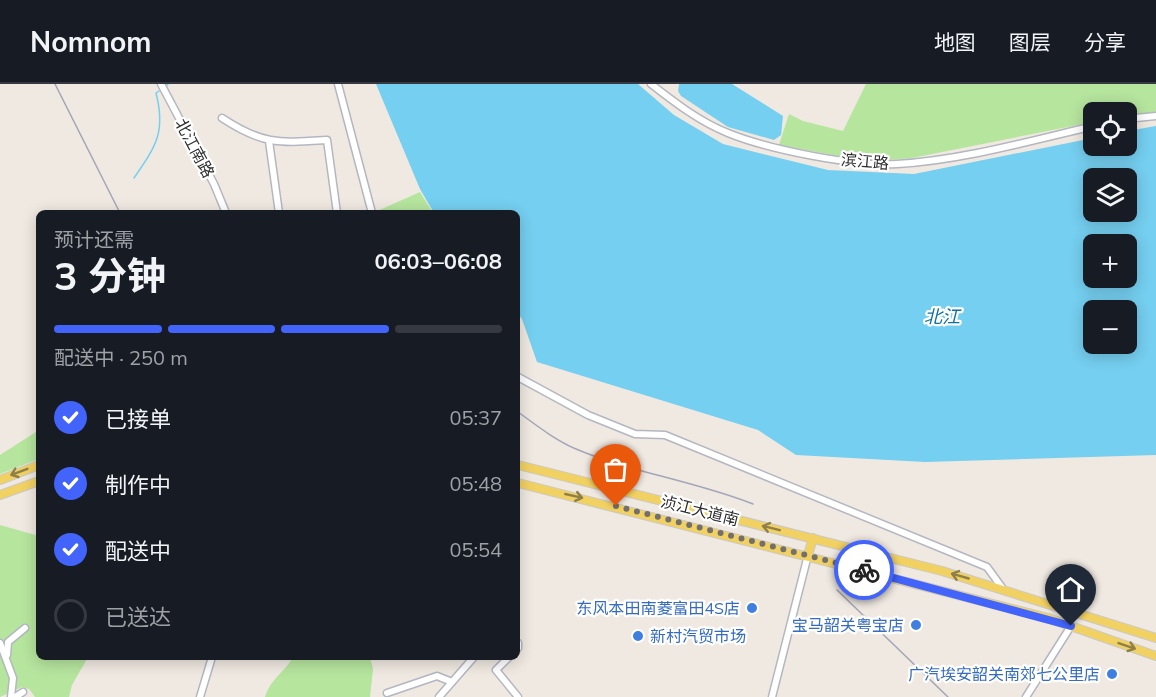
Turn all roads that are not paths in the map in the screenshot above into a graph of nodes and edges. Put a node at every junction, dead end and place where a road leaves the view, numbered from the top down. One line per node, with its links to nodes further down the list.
1 (161, 84): 9 (street, 北江南路)
2 (338, 84): 12 (street)
3 (651, 84): 7 (street, 滨江路)
4 (1156, 116): 6 (street)
5 (222, 118): 8 (street)
6 (1137, 118)
7 (1083, 128)
8 (269, 141): 10 (street); 11 (street)
9 (225, 210)
10 (279, 210)
11 (338, 210)
12 (371, 210)
13 (520, 378): 22 (street)
14 (520, 465): 20 (main road, 浈江大道南, one-way to 14)
15 (36, 466): 16 (main road, one-way to 16)
16 (0, 480)
17 (36, 482): 19 (main road)
18 (520, 486): 21 (main road, 浈江大道南, one-way to 21)
19 (0, 495)
20 (813, 538): 21 (main road); 22 (main road, 浈江大道南, one-way to 20)
21 (808, 555): 23 (main road, 浈江大道南); 40 (street)
22 (1003, 589): 23 (main road); 26 (main road, 浈江大道南)
23 (999, 605): 24 (main road, 浈江大道南)
24 (1071, 626): 28 (main road, 浈江大道南, one-way to 28); 41 (street)
25 (25, 628): 32 (street)
26 (1156, 638)
27 (0, 643): 32 (street)
28 (1156, 656)
29 (211, 660): 37 (street)
30 (471, 660): 33 (street)
31 (506, 660): 39 (street)
32 (8, 663): 36 (street)
33 (452, 682): 35 (street); 38 (street)
34 (23, 692): 36 (street)
35 (387, 693)
36 (13, 697)
37 (200, 697)
38 (440, 697)
39 (518, 697)
40 (772, 697)
41 (1026, 697)

